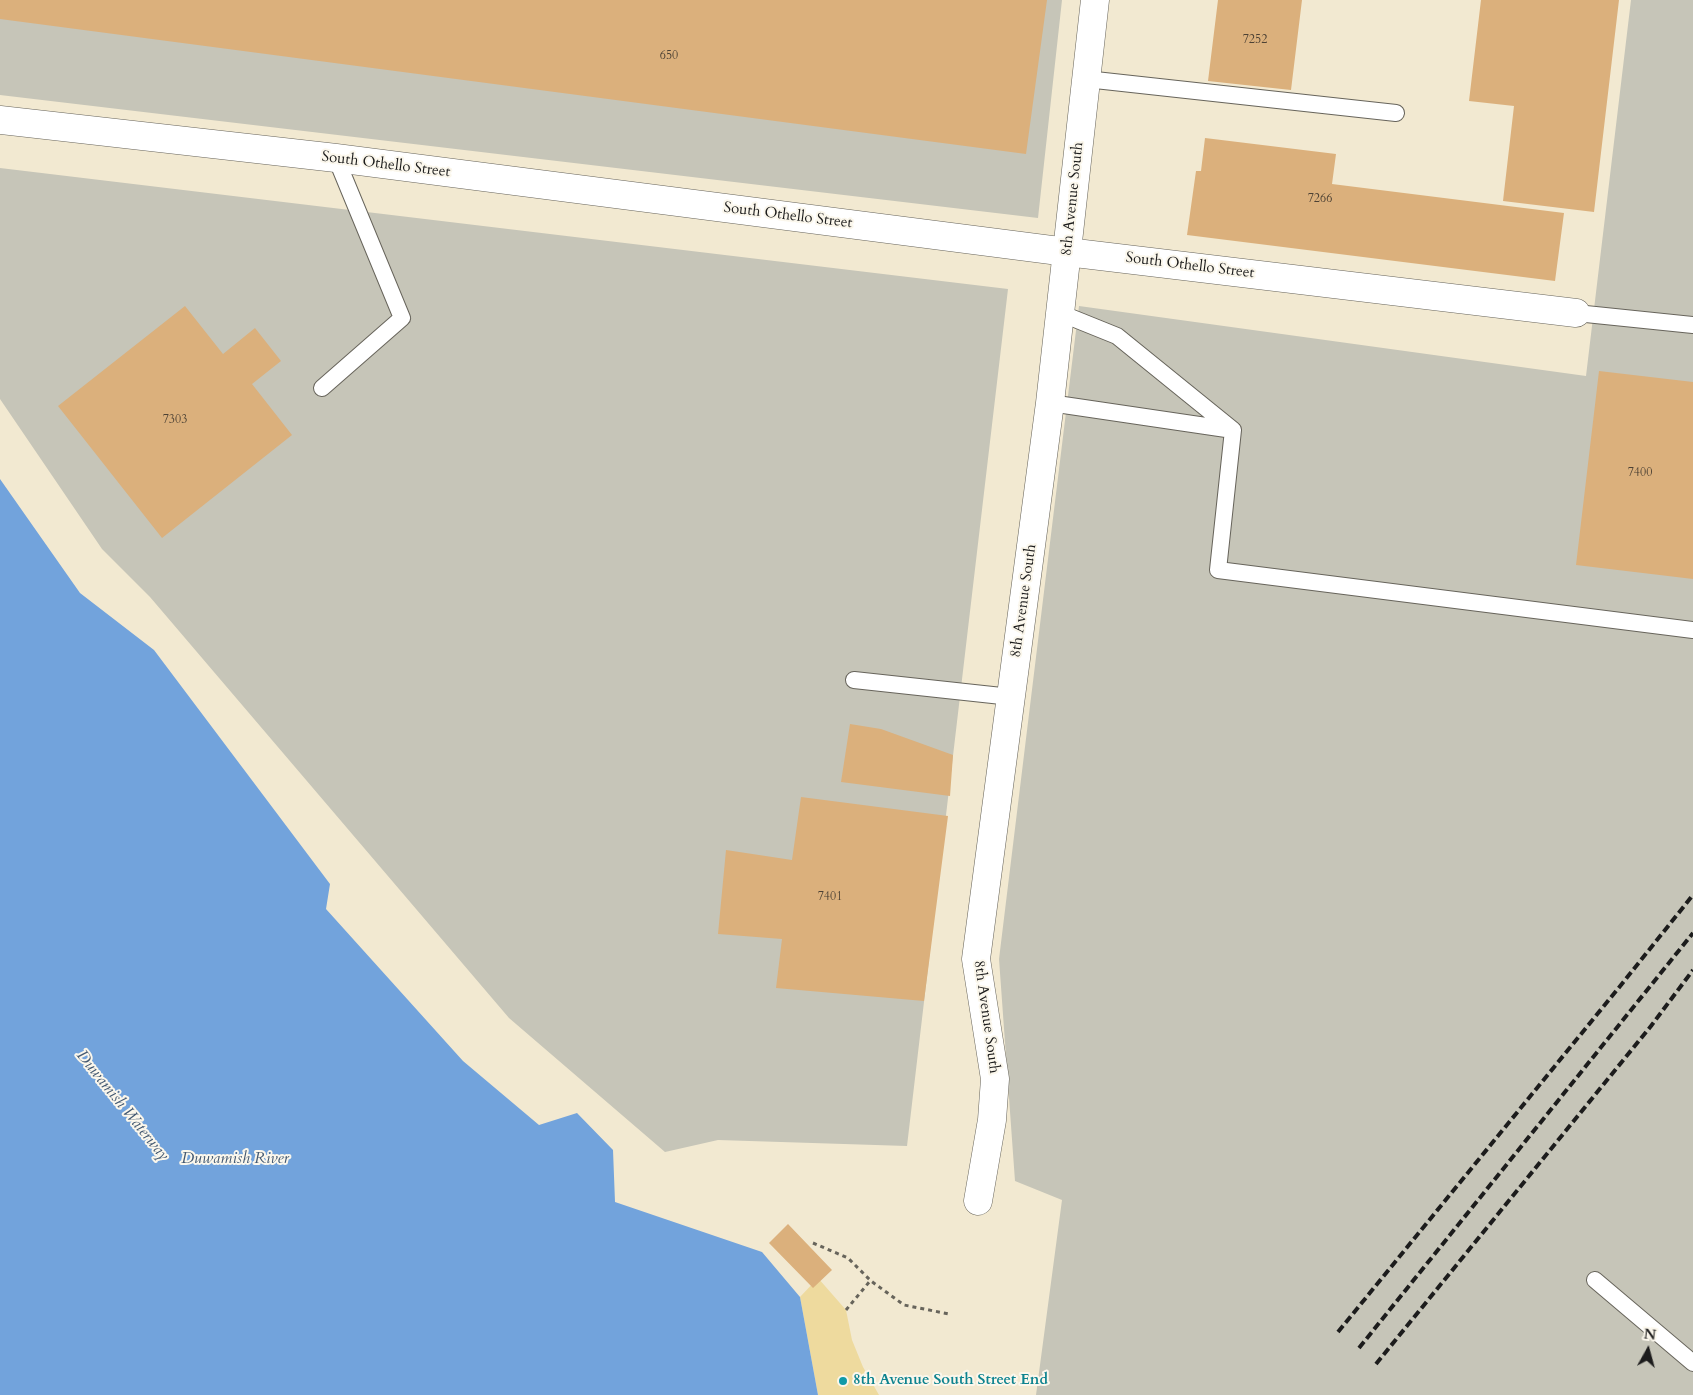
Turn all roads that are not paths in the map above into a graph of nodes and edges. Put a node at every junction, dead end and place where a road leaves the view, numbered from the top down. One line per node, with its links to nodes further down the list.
1 (1095, 0): 2 (street, 8th Avenue South)
2 (1086, 79): 3 (lane); 6 (street, 8th Avenue South)
3 (1396, 113)
4 (0, 120): 5 (street, South Othello Street)
5 (336, 158): 6 (street, South Othello Street); 10 (lane)
6 (1067, 252): 7 (street, 8th Avenue South); 8 (street, South Othello Street)
7 (1060, 313): 11 (street, 8th Avenue South); 12 (lane)
8 (1576, 313): 9 (lane)
9 (1693, 325)
10 (322, 388)
11 (1050, 403): 12 (lane); 15 (street, 8th Avenue South)
12 (1233, 430): 13 (lane)
13 (1693, 630)
14 (854, 680): 15 (lane)
15 (1011, 697): 16 (street, 8th Avenue South)
16 (978, 1201)
17 (1595, 1280): 18 (lane)
18 (1693, 1363)

